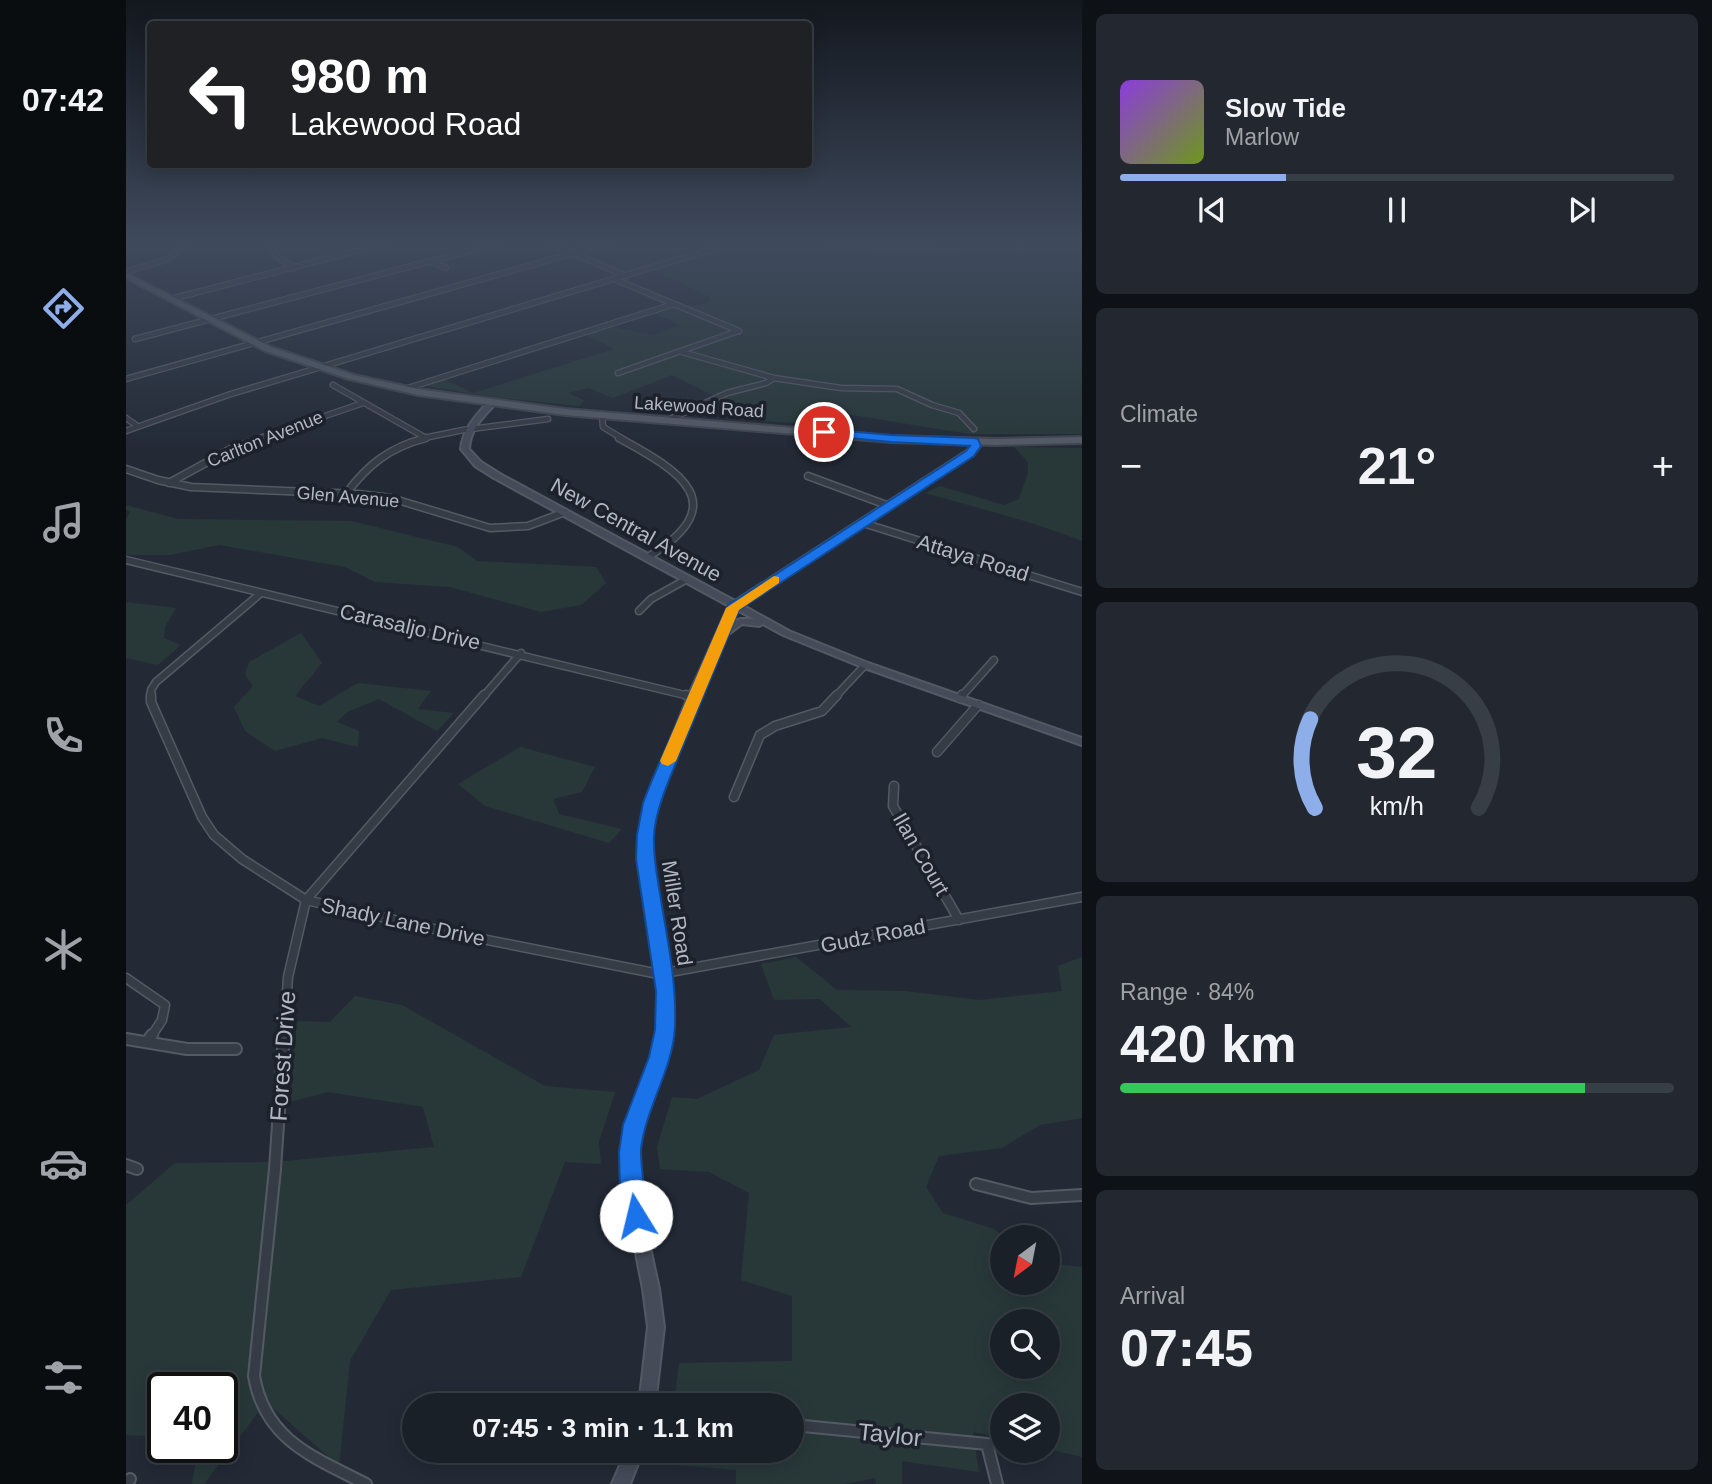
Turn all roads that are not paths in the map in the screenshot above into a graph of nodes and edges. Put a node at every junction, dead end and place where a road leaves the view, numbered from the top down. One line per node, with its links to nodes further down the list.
1 (196, 312): 7 (main road, Lakewood Road)
2 (230, 312): 7 (street)
3 (360, 312): 9 (street)
4 (502, 312): 11 (street)
5 (648, 312): 16 (street)
6 (694, 312): 10 (street)
7 (207, 318): 8 (street); 9 (main road, Lakewood Road)
8 (135, 339)
9 (252, 342): 11 (main road, Lakewood Road); 14 (street)
10 (681, 352): 12 (street); 13 (street)
11 (318, 367): 16 (main road, Lakewood Road); 23 (street)
12 (618, 373)
13 (774, 377): 22 (street); 25 (street)
14 (126, 379)
15 (333, 385): 17 (street)
16 (405, 389): 18 (main road, Lakewood Road)
17 (363, 403): 27 (street); 32 (street, Carlton Avenue)
18 (491, 404): 19 (main road, Lakewood Road); 24 (street)
19 (603, 415): 22 (main road, Lakewood Road); 37 (street)
20 (126, 418): 23 (street)
21 (548, 419): 24 (street)
22 (668, 420): 29 (main road, Lakewood Road)
23 (136, 425): 26 (street)
24 (469, 429): 27 (street); 35 (street, New Central Avenue)
25 (974, 429)
26 (126, 430)
27 (426, 439): 33 (street)
28 (1082, 440): 29 (main road, Lakewood Road)
29 (974, 442): 34 (street)
30 (126, 469): 32 (street, Glen Avenue)
31 (808, 476): 34 (street)
32 (169, 483): 33 (street, Glen Avenue)
33 (346, 494): 35 (street, Glen Avenue)
34 (890, 506): 36 (street)
35 (565, 512): 37 (street, New Central Avenue)
36 (863, 523): 40 (street, Attaya Road); 42 (street)
37 (648, 557): 39 (street, New Central Avenue)
38 (126, 560): 41 (street, Carasaljo Drive)
39 (687, 579): 42 (street, New Central Avenue); 43 (street)
40 (1082, 592)
41 (261, 593): 46 (street, Carasaljo Drive); 57 (street, Shady Lane Drive)
42 (734, 606): 44 (street, New Central Avenue); 45 (street, Miller Road)
43 (639, 611)
44 (769, 625): 45 (street); 48 (street, New Central Avenue)
45 (718, 641): 49 (street, Miller Road)
46 (522, 653): 49 (street, Carasaljo Drive); 57 (street, Forest Drive)
47 (994, 660): 50 (street)
48 (865, 665): 50 (street, New Central Avenue); 55 (street)
49 (693, 697): 59 (street, Miller Road)
50 (960, 698): 51 (street, New Central Avenue)
51 (978, 705): 52 (street, New Central Avenue); 53 (street)
52 (1082, 742)
53 (937, 752)
54 (894, 786): 58 (street, Ilan Court)
55 (734, 797)
56 (1082, 897): 58 (street, Gudz Road)
57 (306, 900): 59 (street, Shady Lane Drive); 69 (street, Forest Drive)
58 (959, 920): 59 (street, Gudz Road)
59 (663, 973): 66 (street, Miller Road)
60 (126, 978): 62 (street)
61 (126, 1039): 62 (street)
62 (147, 1042): 63 (street)
63 (236, 1049)
64 (976, 1184): 65 (street)
65 (1082, 1195)
66 (648, 1393)
67 (804, 1426): 71 (street, Taylor)
68 (629, 1463): 70 (street)
69 (366, 1484)
70 (621, 1484)
71 (997, 1484)

